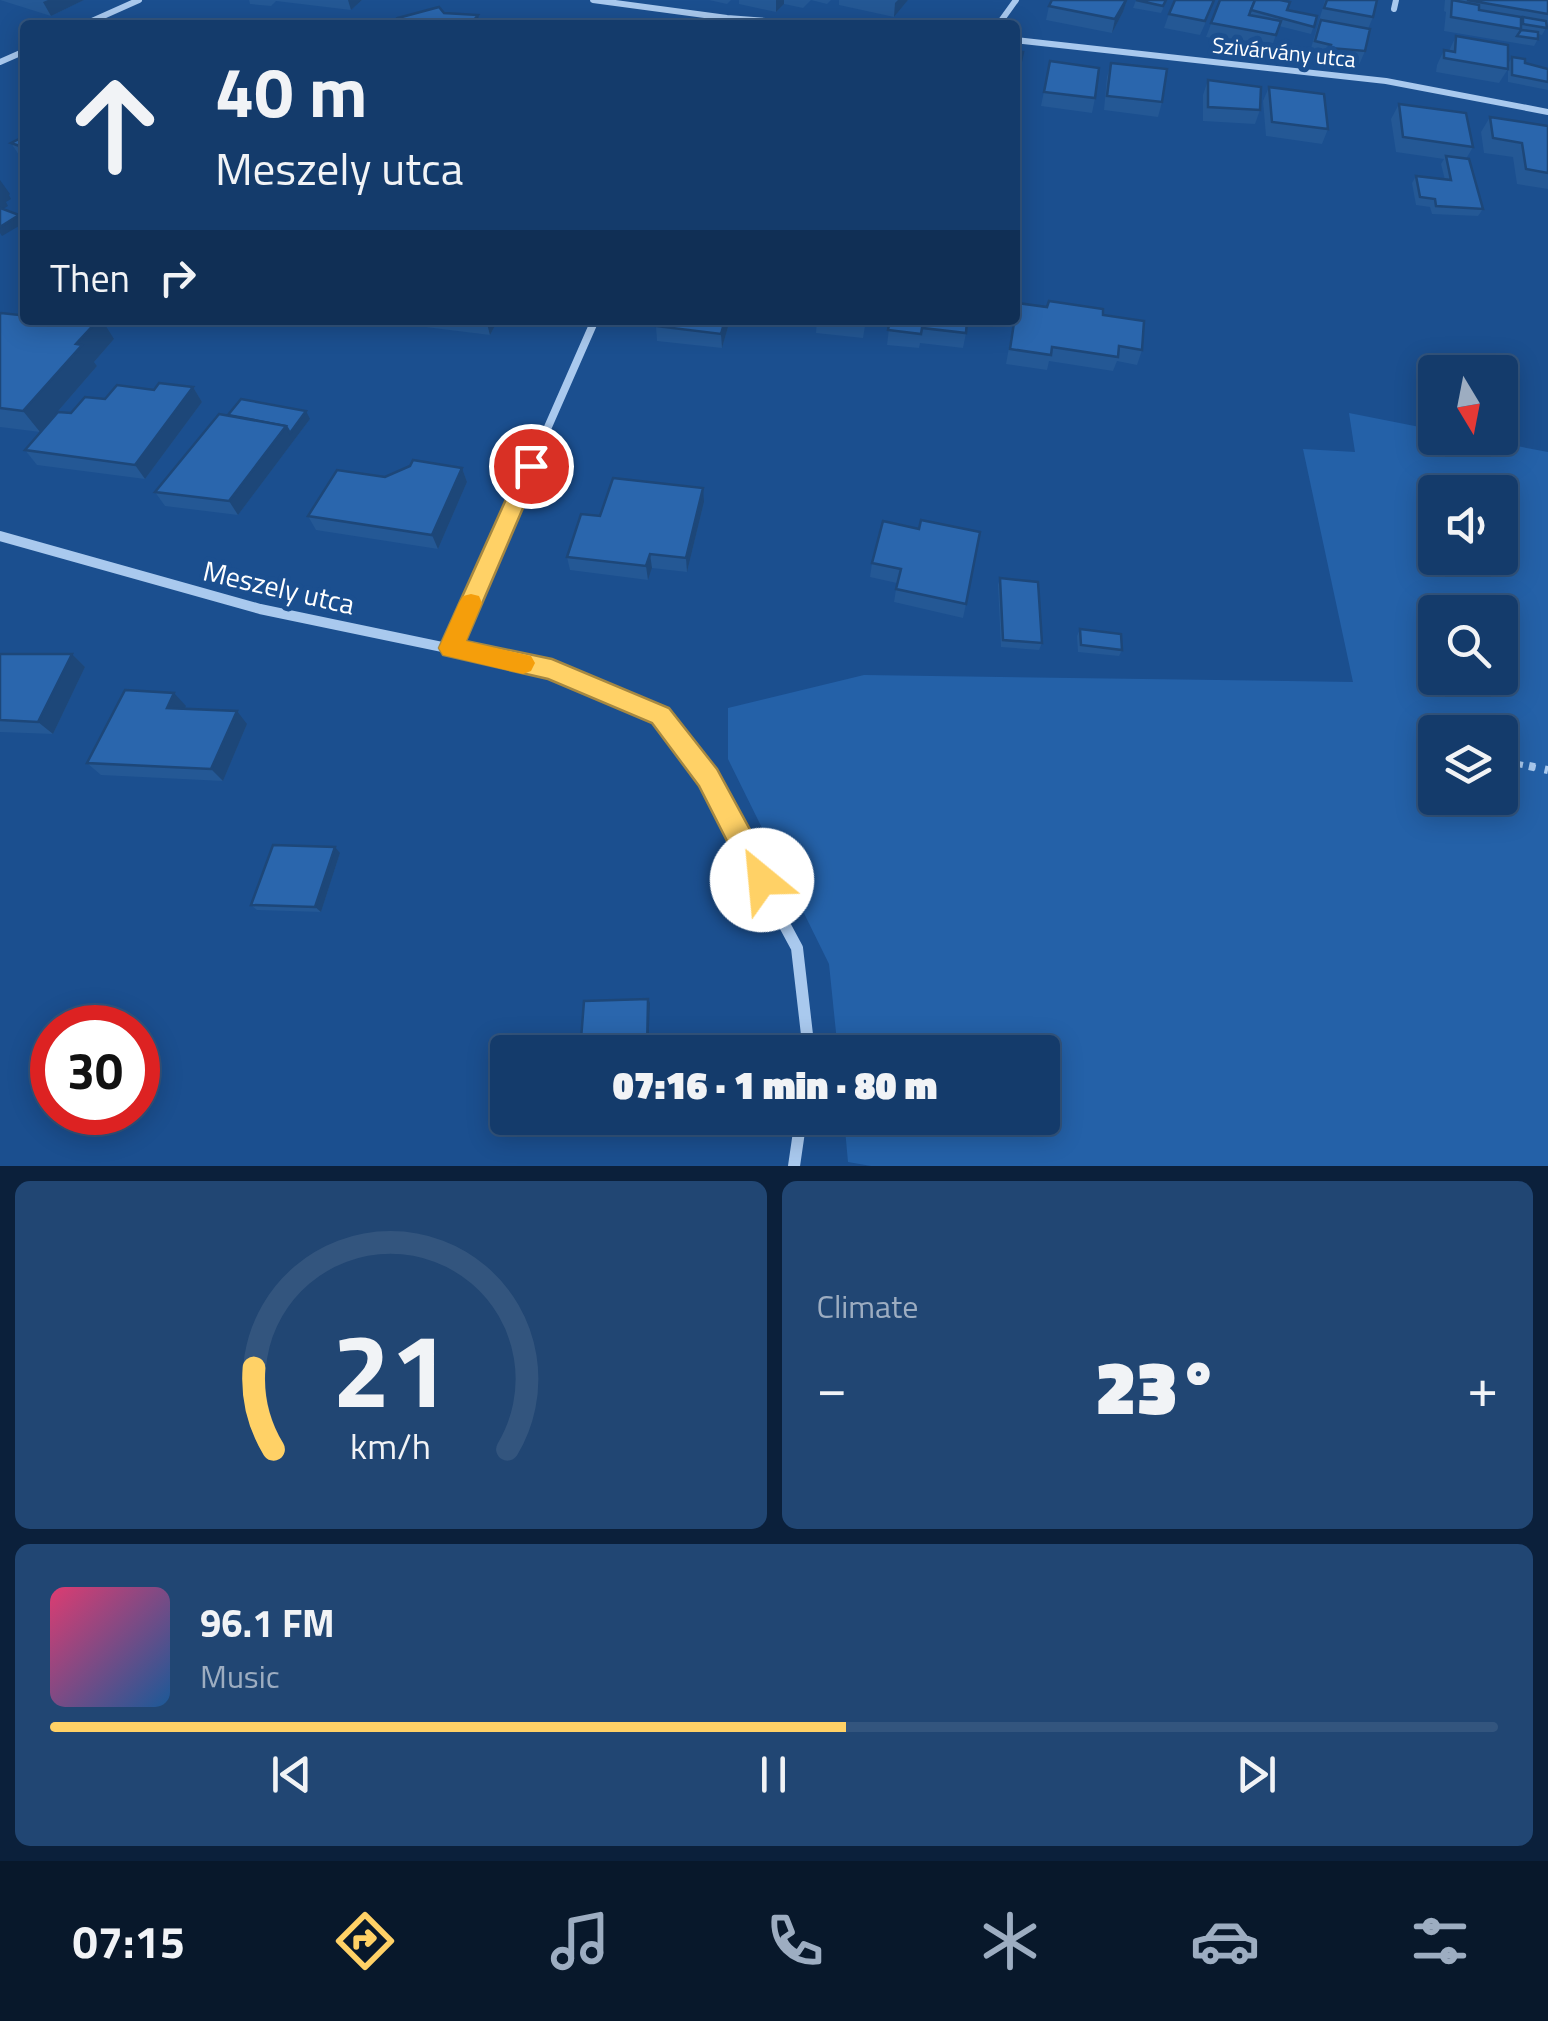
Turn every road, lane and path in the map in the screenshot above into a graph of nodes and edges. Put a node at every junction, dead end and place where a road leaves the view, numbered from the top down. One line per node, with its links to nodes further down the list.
1 (139, 0): 5 (street)
2 (593, 0): 6 (street)
3 (1396, 0): 4 (street)
4 (1394, 9)
5 (95, 20)
6 (714, 20)
7 (1020, 41): 8 (street, Szivárvány utca)
8 (1548, 112)
9 (593, 325): 11 (street)
10 (0, 536): 11 (street, Meszely utca)
11 (451, 648): 14 (street, Meszely utca)
12 (1518, 764): 13 (path)
13 (1548, 770)
14 (807, 1035)
15 (799, 1135): 16 (street)
16 (794, 1166)

